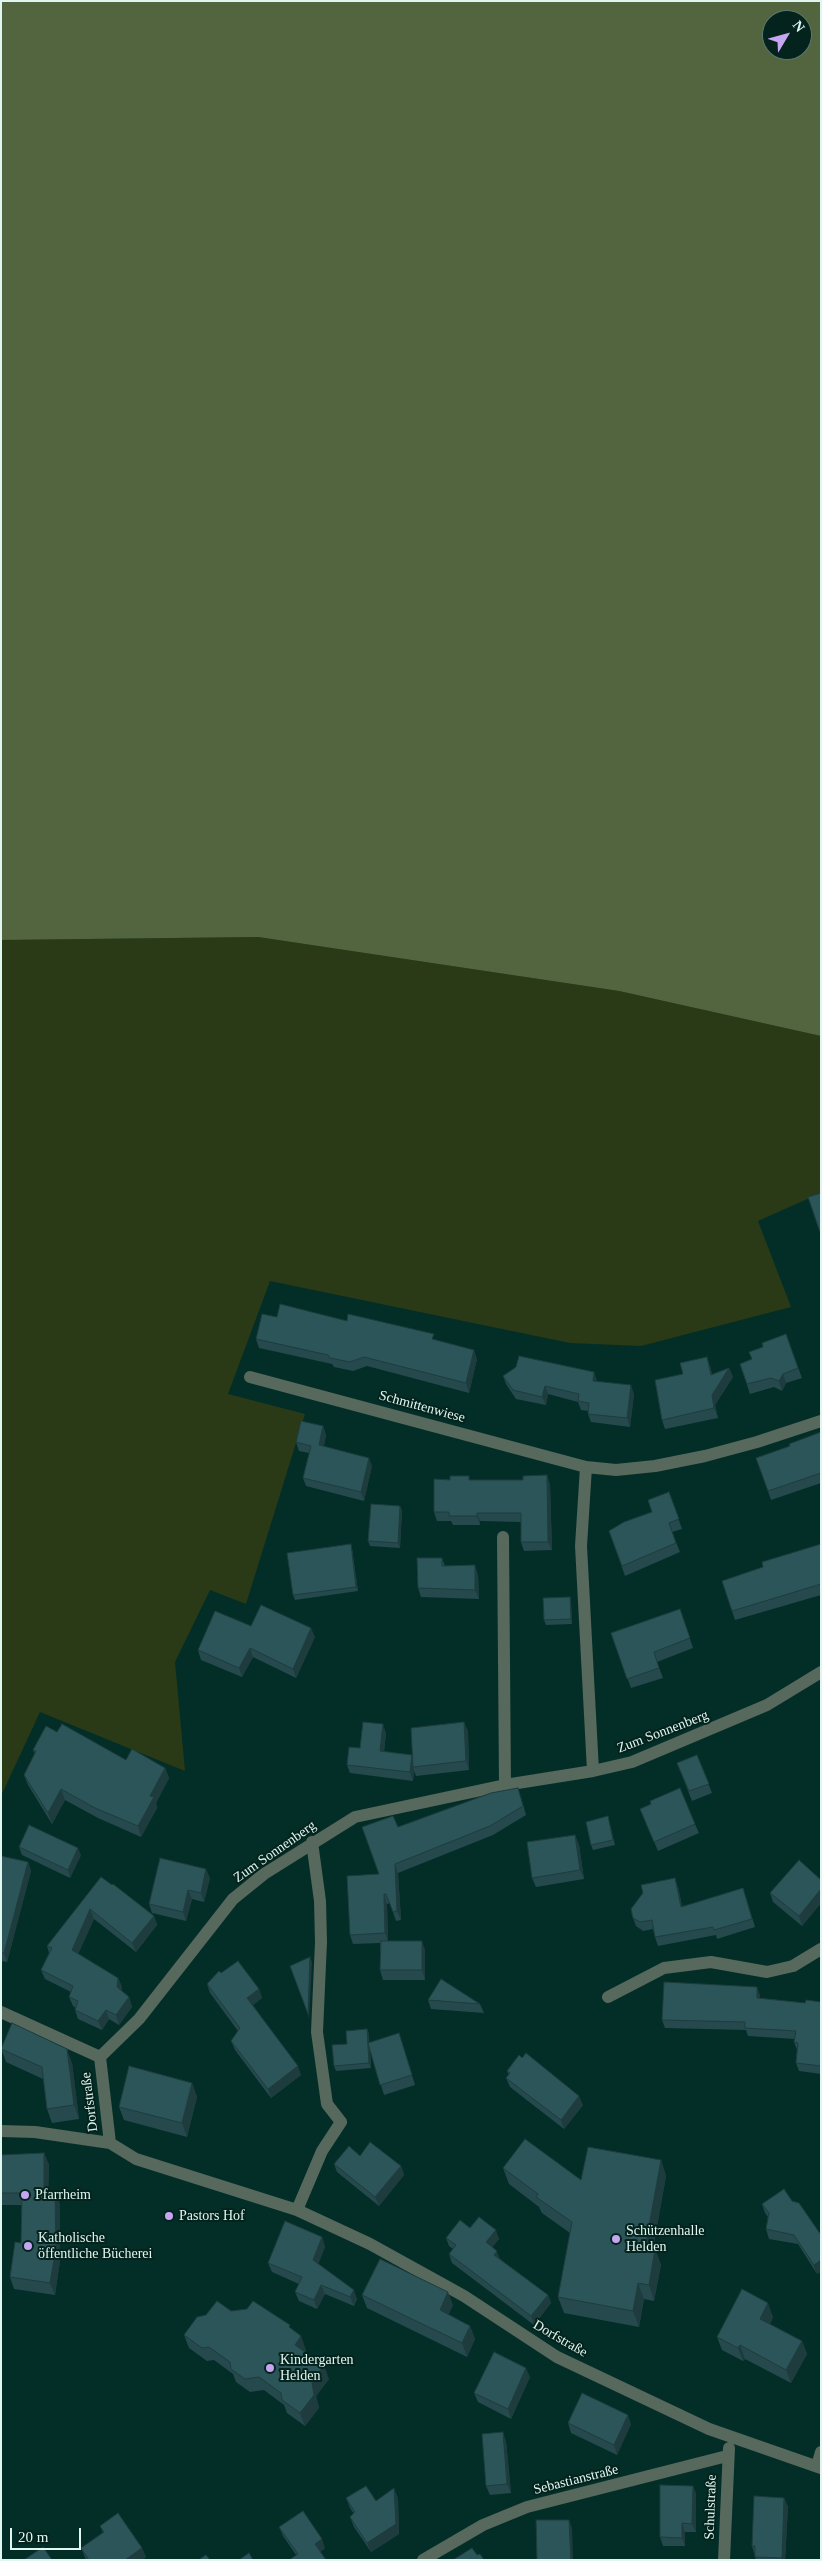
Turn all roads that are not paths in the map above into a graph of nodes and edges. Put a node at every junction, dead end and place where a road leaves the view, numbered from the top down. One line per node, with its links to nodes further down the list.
1 (250, 1377): 3 (street, Schmittenwiese)
2 (821, 1420): 3 (street, Schmittenwiese)
3 (586, 1466): 6 (street)
4 (503, 1536): 7 (street)
5 (821, 1672): 6 (street, Zum Sonnenberg)
6 (593, 1771): 7 (street, Zum Sonnenberg)
7 (505, 1785): 8 (street, Zum Sonnenberg)
8 (312, 1842): 12 (street, Zum Sonnenberg); 15 (street)
9 (821, 1949): 10 (street)
10 (608, 1997)
11 (1, 2012): 12 (street, Dorfstraße)
12 (100, 2057): 14 (street, Dorfstraße)
13 (1, 2131): 14 (street)
14 (110, 2143): 15 (street, Dorfstraße)
15 (297, 2210): 16 (street, Dorfstraße)
16 (732, 2438): 18 (street); 19 (street, Dorfstraße)
17 (821, 2452): 19 (street)
18 (727, 2456): 20 (street, Sebastianstraße); 21 (street, Schulstraße)
19 (819, 2467)
20 (423, 2560)
21 (724, 2560)

